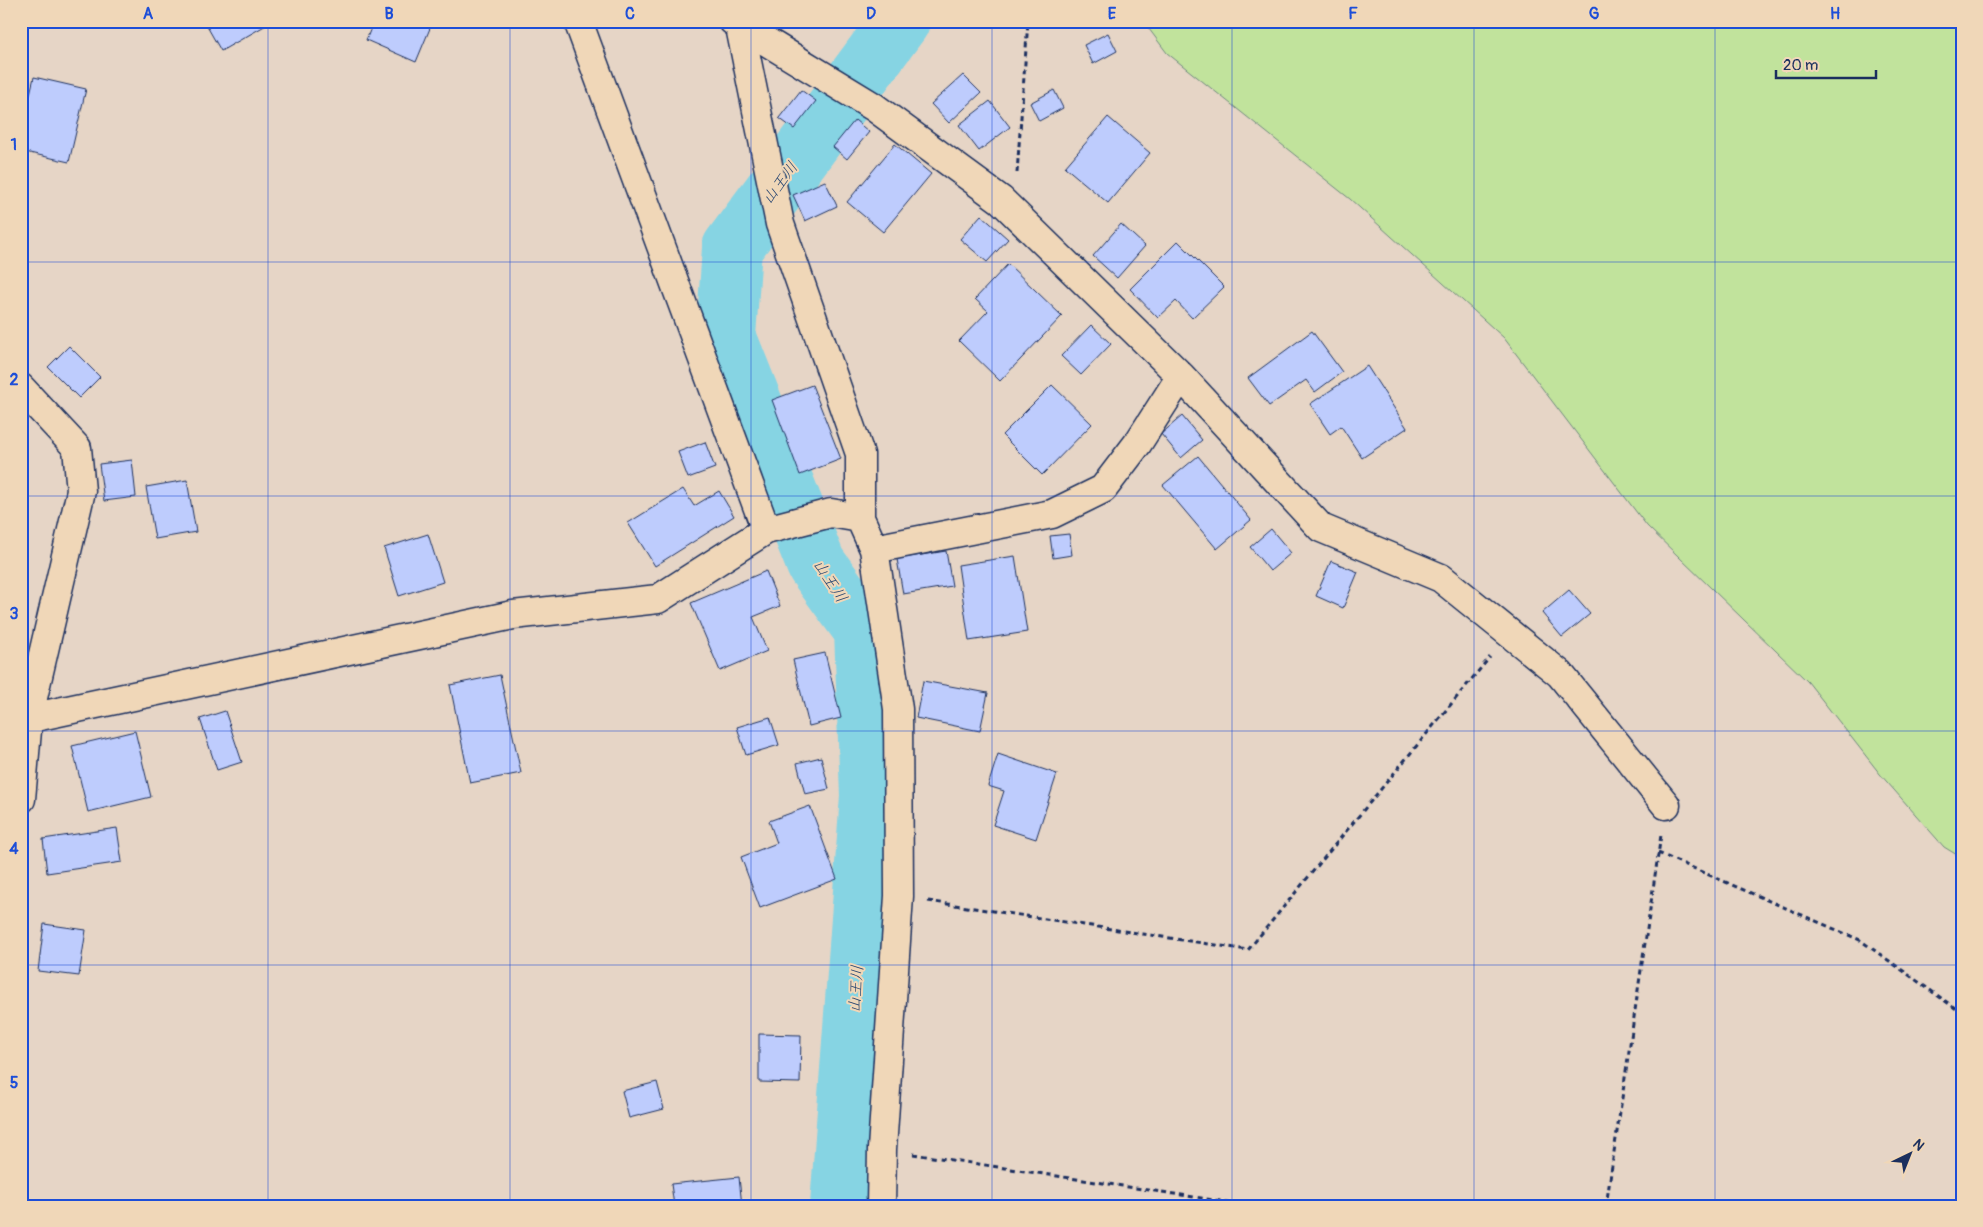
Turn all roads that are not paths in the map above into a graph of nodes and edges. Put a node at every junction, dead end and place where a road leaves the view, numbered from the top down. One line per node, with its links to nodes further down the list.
1 (578, 21): 6 (street)
2 (736, 24): 3 (street); 5 (street)
3 (1181, 376): 7 (street); 10 (street)
4 (21, 388): 8 (street)
5 (860, 518): 6 (street); 7 (street)
6 (767, 530): 8 (street)
7 (874, 549): 11 (street)
8 (24, 719): 9 (street)
9 (21, 799)
10 (1666, 805)
11 (880, 1206)

